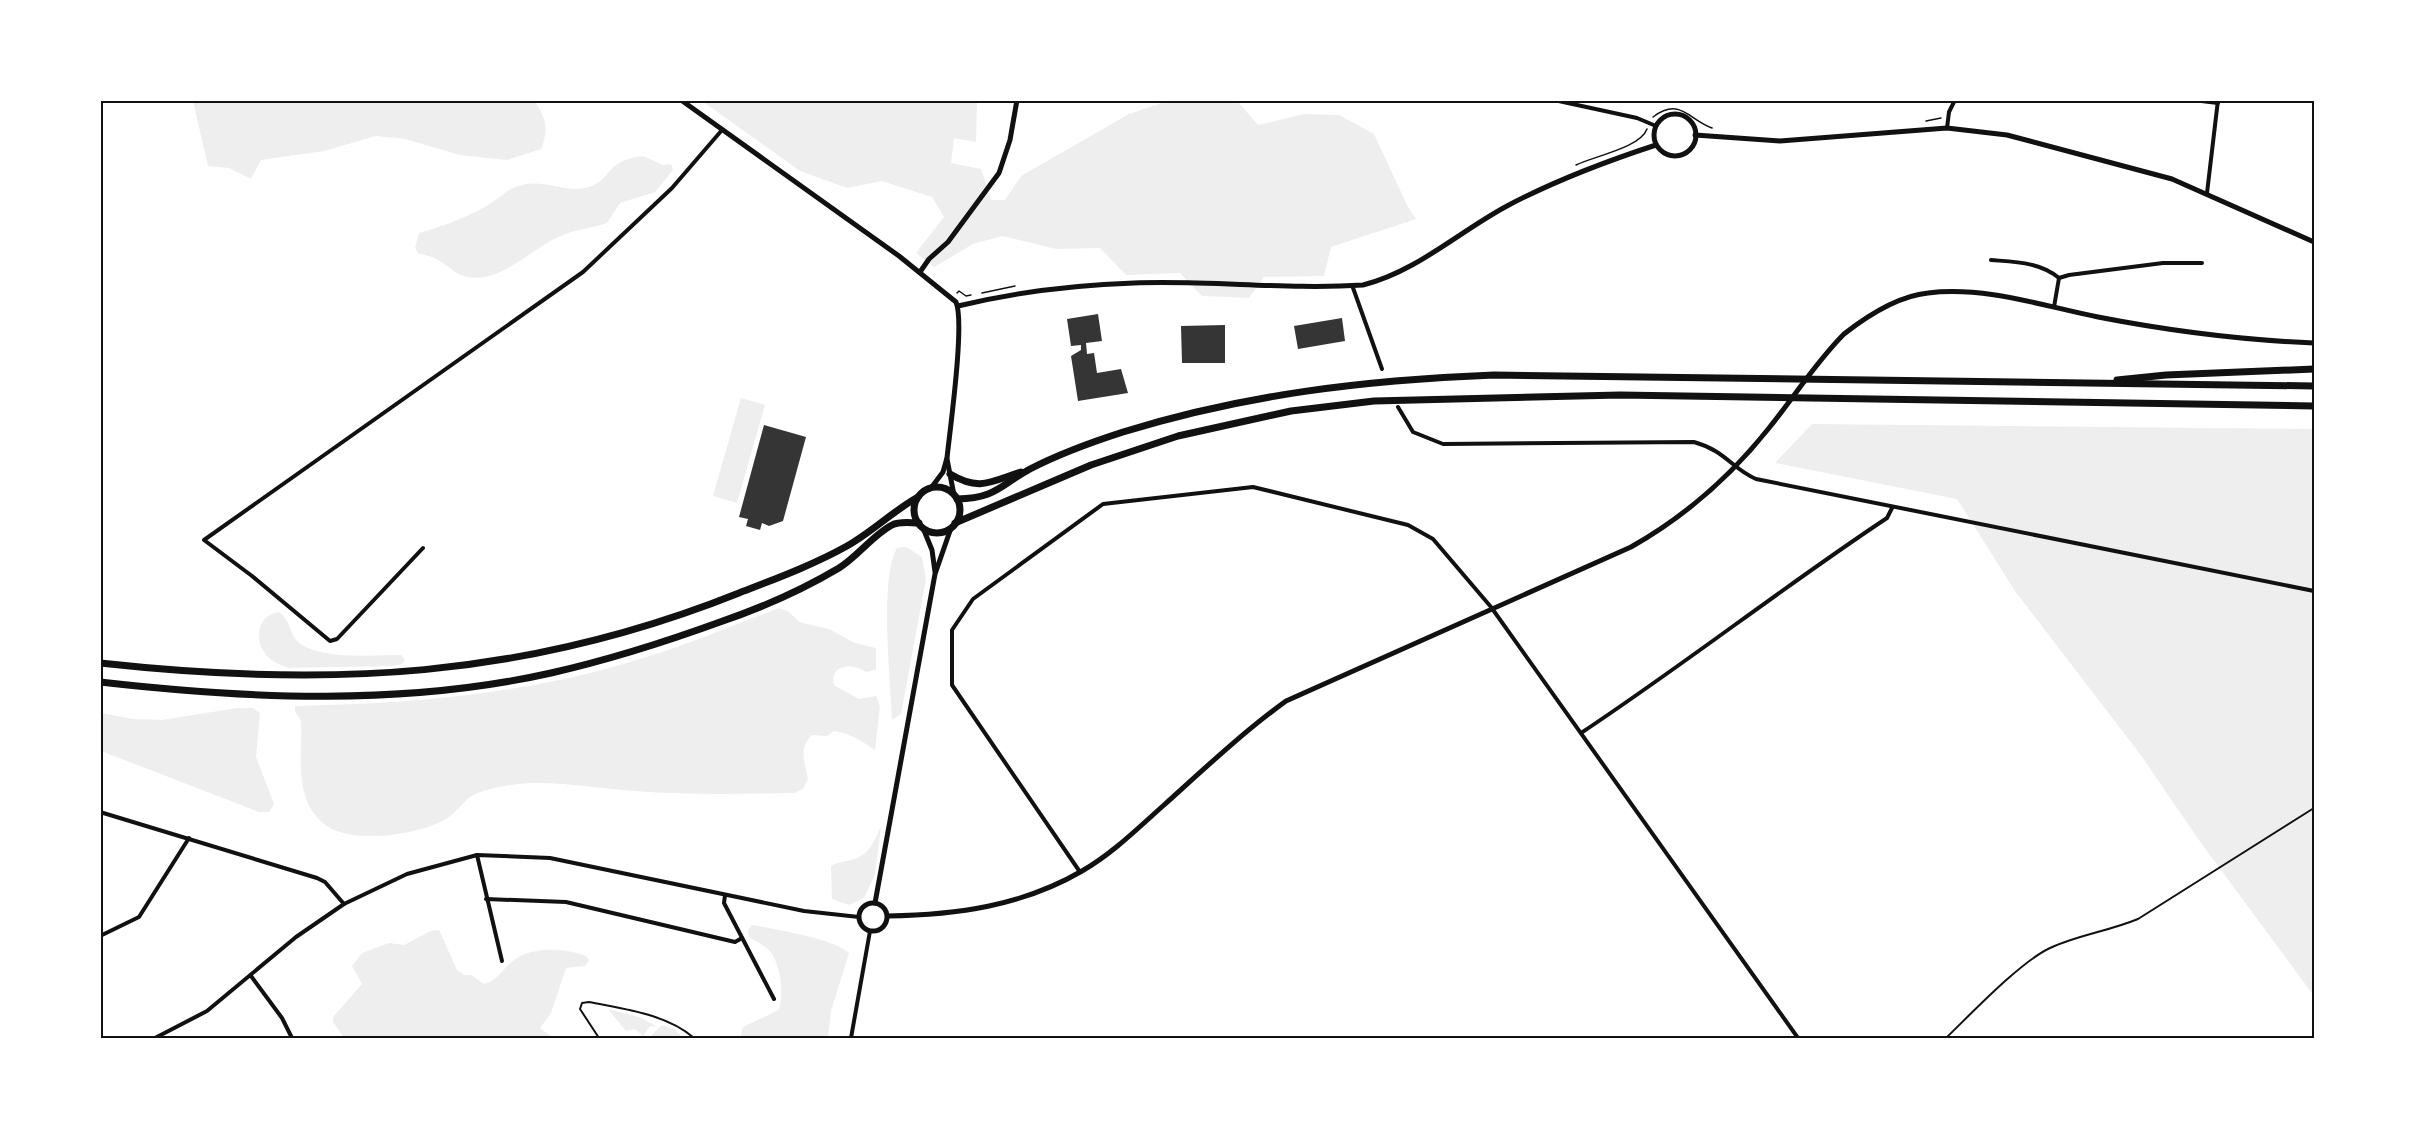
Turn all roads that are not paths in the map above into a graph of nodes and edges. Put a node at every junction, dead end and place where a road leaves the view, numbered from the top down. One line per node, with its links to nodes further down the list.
1 (681, 100): 9 (street)
2 (1017, 100): 16 (street)
3 (1554, 100): 7 (street)
4 (1954, 100): 8 (street)
5 (2193, 100): 6 (street)
6 (2218, 102): 12 (street)
7 (1653, 124): 10 (street); 11 (street)
8 (1947, 128): 10 (street); 12 (street)
9 (722, 130): 16 (street); 38 (street)
10 (1695, 135): 11 (street)
11 (1656, 145): 18 (street)
12 (2207, 193): 13 (street)
13 (2314, 242)
14 (1991, 260): 17 (street)
15 (2202, 263): 17 (street)
16 (920, 272): 19 (street)
17 (2059, 278): 20 (street)
18 (1352, 285): 19 (street); 22 (street)
19 (958, 306): 28 (street)
20 (2053, 308): 21 (street); 29 (street)
21 (2314, 343)
22 (1382, 369)
23 (2314, 369): 24 (highway)
24 (2085, 383): 25 (highway); 30 (highway)
25 (2314, 387)
26 (2314, 406): 37 (highway)
27 (1398, 407): 29 (street)
28 (947, 458): 31 (street); 32 (street)
29 (1738, 466): 35 (street); 41 (street)
30 (1029, 470): 31 (highway); 34 (highway)
31 (951, 474): 34 (street)
32 (931, 488): 33 (highway); 34 (highway)
33 (918, 497): 36 (highway); 42 (highway)
34 (955, 497): 37 (highway)
35 (1892, 507): 40 (street); 44 (street)
36 (921, 526): 37 (highway); 39 (street); 43 (highway)
37 (953, 526): 39 (street)
38 (423, 548)
39 (935, 574): 52 (street)
40 (2314, 591)
41 (1491, 607): 44 (street); 49 (street); 49 (street)
42 (100, 663)
43 (100, 682)
44 (1581, 733): 67 (street)
45 (2314, 808): 68 (lane)
46 (100, 813): 47 (street)
47 (189, 838): 53 (street); 57 (street)
48 (477, 855): 50 (street); 51 (street); 53 (street)
49 (1080, 872): 54 (street)
50 (725, 895): 55 (street); 58 (street)
51 (486, 899): 58 (street); 59 (street)
52 (875, 903): 54 (street); 55 (street)
53 (344, 904): 60 (street)
54 (888, 916): 56 (street)
55 (859, 917): 56 (street)
56 (870, 931): 66 (street)
57 (100, 936)
58 (742, 938): 61 (street)
59 (502, 961)
60 (251, 976): 62 (street); 63 (street)
61 (774, 999)
62 (155, 1038)
63 (292, 1038)
64 (599, 1038): 65 (lane)
65 (694, 1038)
66 (851, 1038)
67 (1798, 1038)
68 (1946, 1038)

